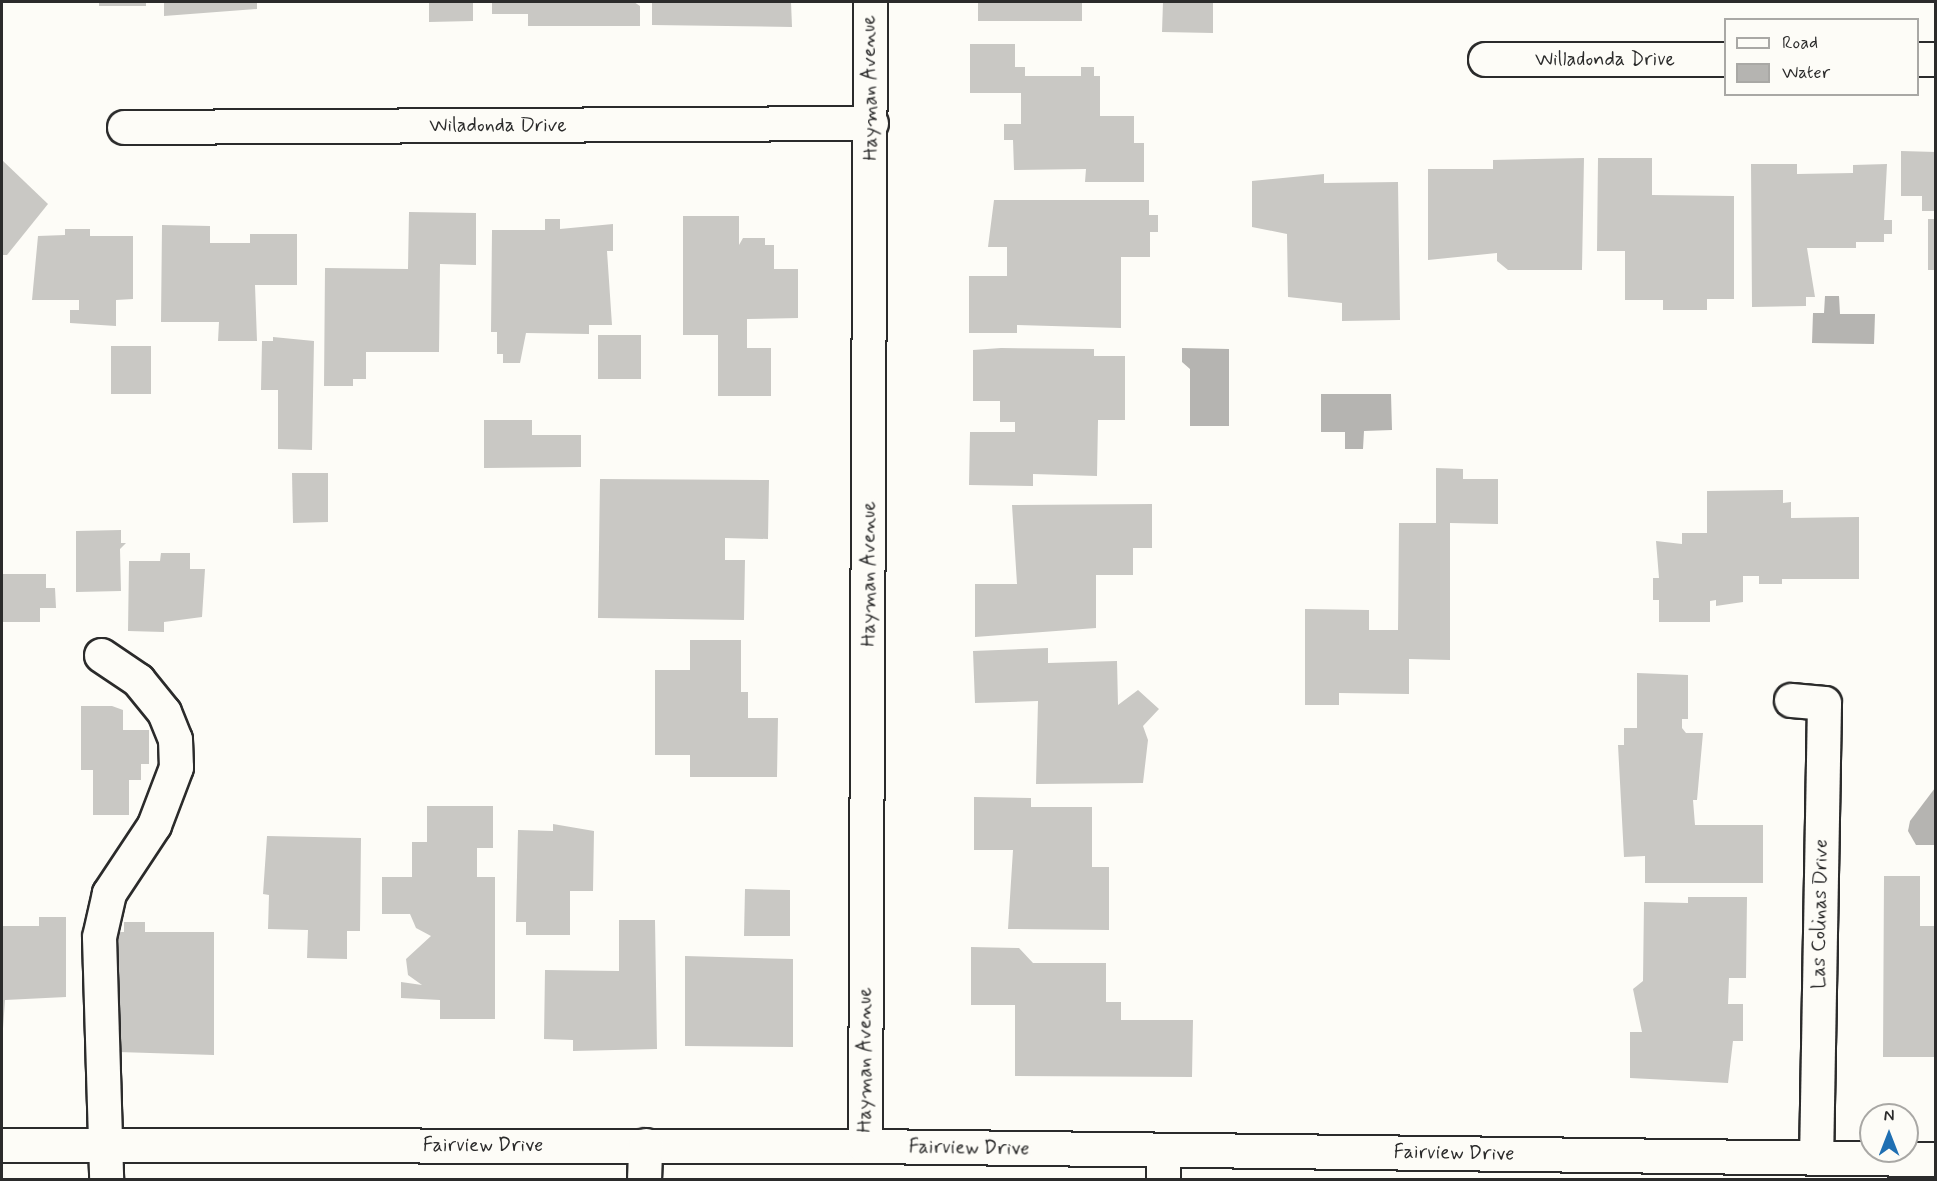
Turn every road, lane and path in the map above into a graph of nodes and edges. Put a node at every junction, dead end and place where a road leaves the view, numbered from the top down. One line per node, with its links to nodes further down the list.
1 (870, 2): 6 (street, Hayman Avenue)
2 (1485, 60): 3 (street, Willadonda Drive)
3 (1724, 60)
4 (1919, 60): 5 (street)
5 (1935, 60)
6 (872, 123): 7 (street, Wiladonda Drive); 13 (street, Hayman Avenue)
7 (124, 127)
8 (101, 655): 11 (street)
9 (1791, 700): 14 (street, Las Colinas Drive)
10 (2, 1145): 11 (street, Fairview Drive)
11 (106, 1145): 12 (street, Fairview Drive); 17 (street)
12 (645, 1145): 13 (street, Fairview Drive); 18 (street)
13 (865, 1146): 16 (street, Fairview Drive)
14 (1816, 1157): 15 (street, Fairview Drive); 16 (street, Fairview Drive)
15 (1935, 1159)
16 (1163, 1165)
17 (106, 1179)
18 (645, 1179)

